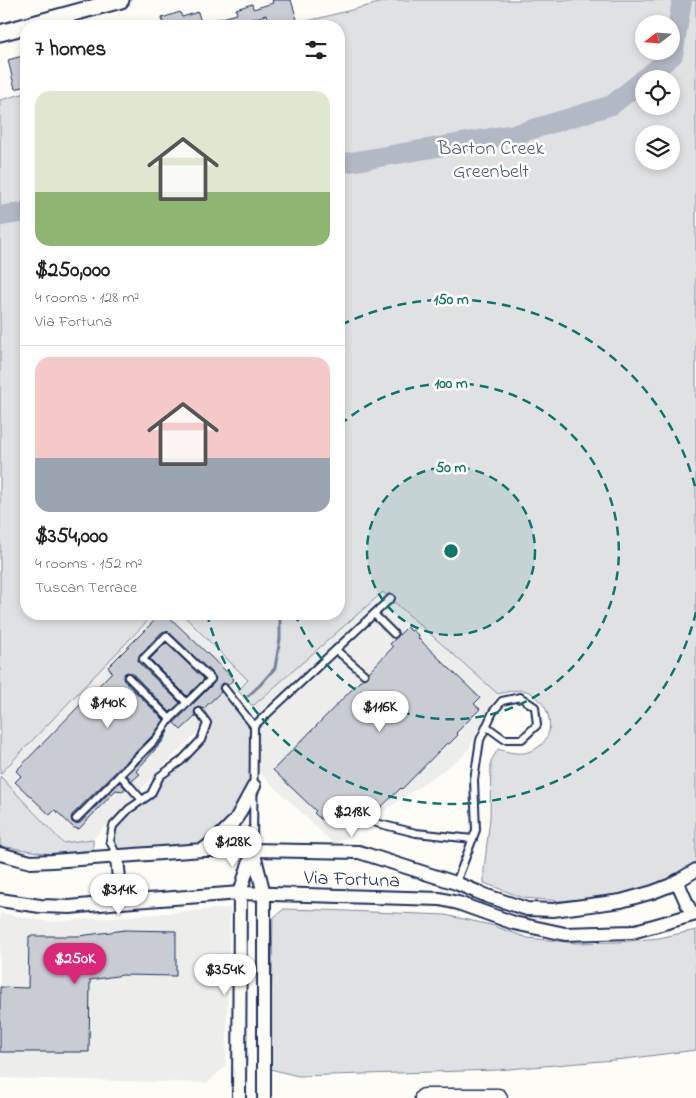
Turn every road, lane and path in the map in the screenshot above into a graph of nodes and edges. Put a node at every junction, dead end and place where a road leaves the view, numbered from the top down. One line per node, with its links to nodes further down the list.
1 (121, 0): 2 (street)
2 (80, 5): 3 (street)
3 (37, 20)
4 (20, 26): 5 (street)
5 (0, 33)
6 (391, 598): 7 (lane)
7 (374, 614): 8 (lane); 9 (lane)
8 (394, 634)
9 (336, 650): 10 (lane); 16 (lane)
10 (364, 674)
11 (128, 677): 15 (lane)
12 (224, 688): 16 (lane)
13 (187, 703): 13 (lane); 15 (lane)
14 (199, 712): 20 (lane)
15 (170, 719): 18 (lane)
16 (254, 726): 19 (lane)
17 (486, 726): 17 (lane); 23 (lane)
18 (120, 775): 20 (lane); 21 (lane)
19 (254, 786): 24 (street); 25 (lane)
20 (142, 800): 27 (lane)
21 (76, 819)
22 (376, 823): 23 (lane)
23 (473, 839): 30 (lane)
24 (203, 850): 25 (street, Via Fortuna); 27 (street, Via Fortuna)
25 (253, 850): 30 (street, Via Fortuna); 31 (street); 32 (street)
26 (0, 854): 27 (street, Via Fortuna)
27 (117, 857): 35 (street)
28 (696, 870): 29 (street, Via Fortuna)
29 (677, 881): 30 (street, Via Fortuna); 36 (street)
30 (456, 883): 34 (street)
31 (240, 893): 32 (street, Via Fortuna); 35 (street, Via Fortuna); 37 (street)
32 (264, 894): 34 (street, Via Fortuna); 38 (street)
33 (0, 900): 35 (street, Via Fortuna)
34 (450, 901): 36 (street, Via Fortuna)
35 (121, 902)
36 (694, 914)
37 (239, 1098)
38 (264, 1098)
39 (424, 1098): 40 (main road)
40 (498, 1098)

